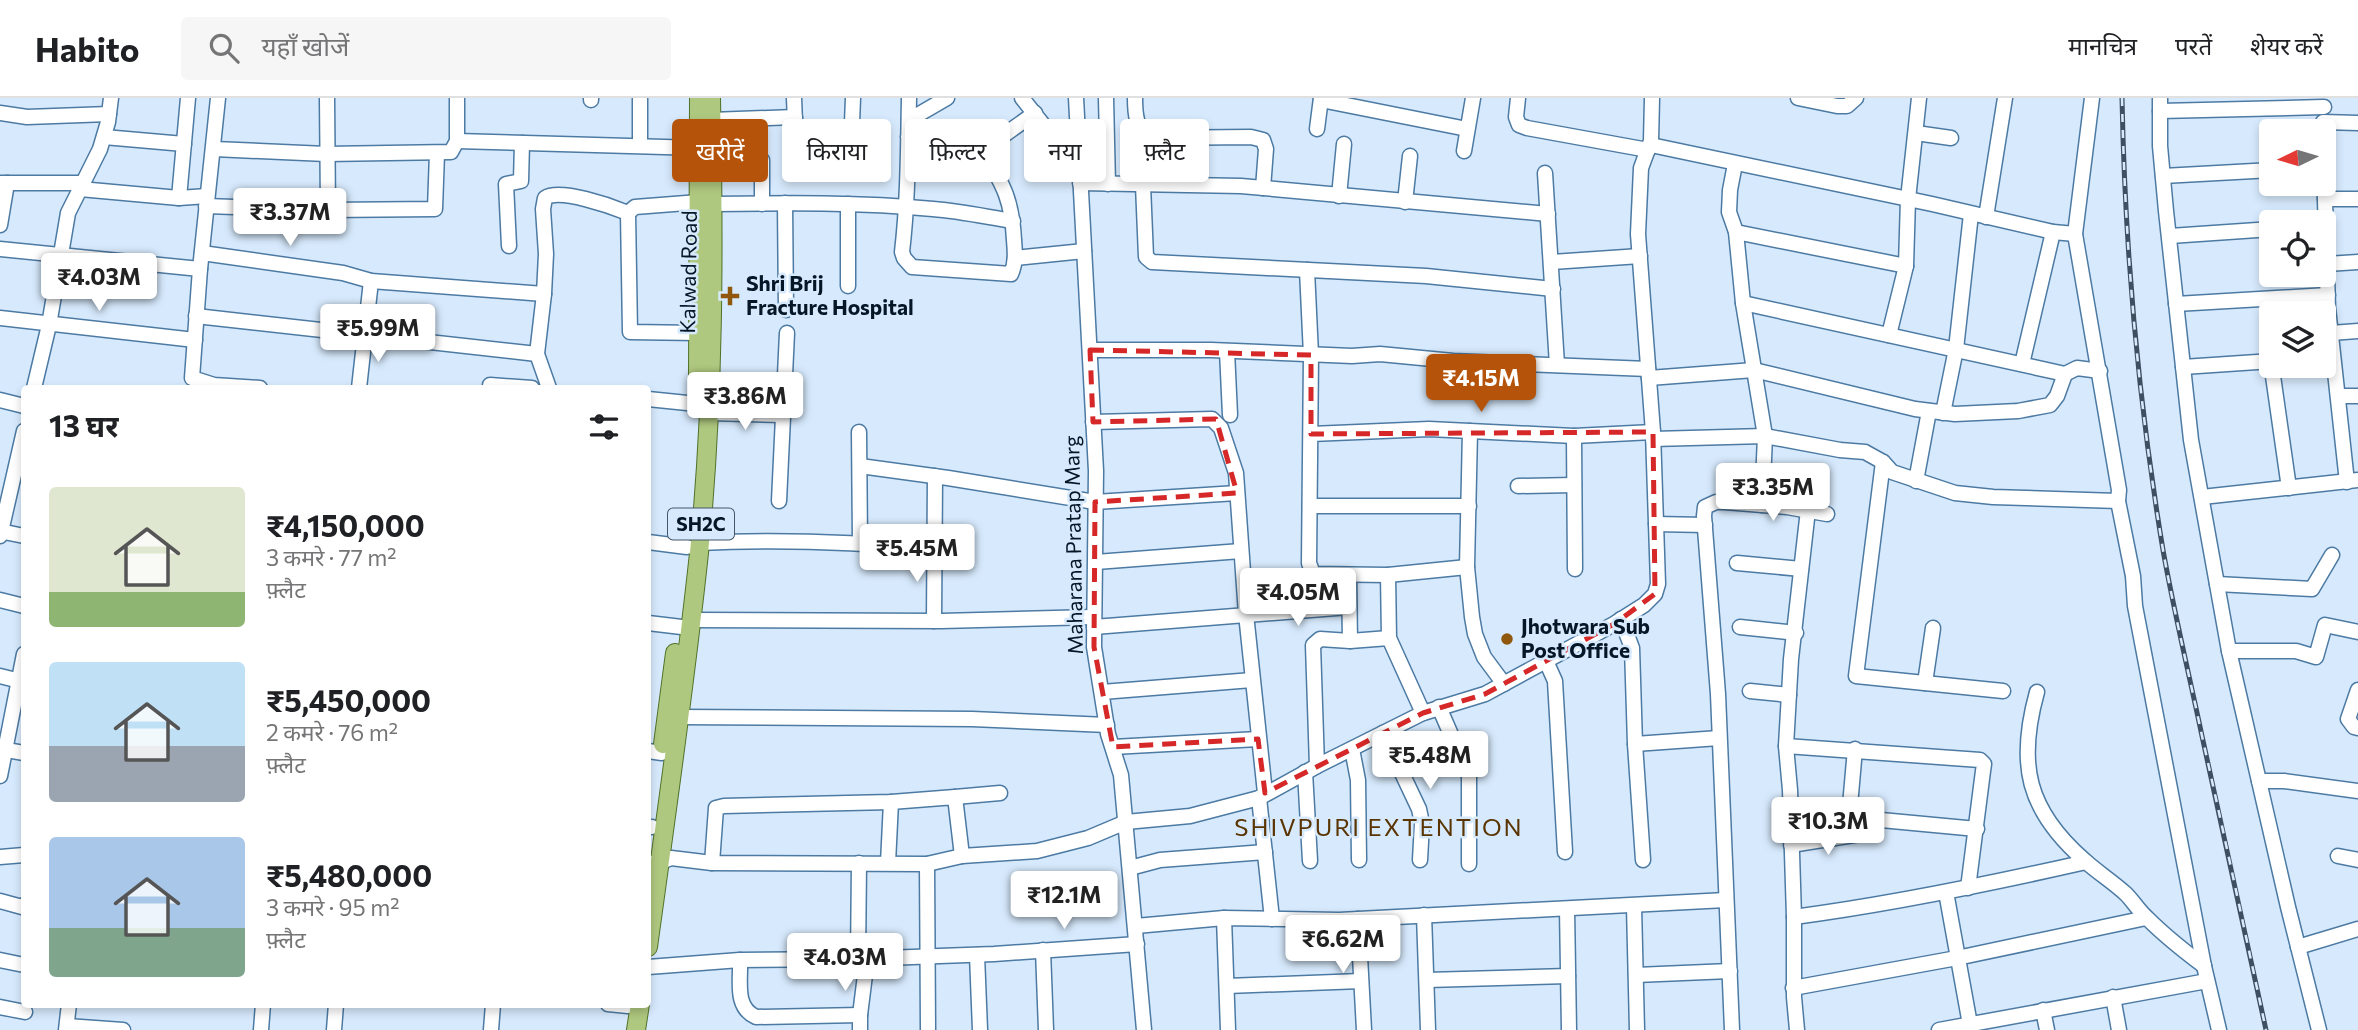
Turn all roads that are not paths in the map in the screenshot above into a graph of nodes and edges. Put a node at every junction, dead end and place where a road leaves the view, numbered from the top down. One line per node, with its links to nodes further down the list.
1 (111, 98): 28 (street)
2 (188, 98): 48 (street)
3 (218, 98): 53 (street)
4 (327, 98): 56 (street)
5 (457, 98): 46 (street)
6 (639, 98): 50 (street)
7 (699, 98): 32 (main road, Kalwad Road / SH2C)
8 (711, 98): 33 (main road, Kalwad Road / SH2C)
9 (794, 98): 31 (street)
10 (853, 98): 31 (street)
11 (909, 98): 35 (street)
12 (947, 98): 36 (street)
13 (1022, 98): 29 (street)
14 (1076, 98): 38 (street, Maharana Pratap Marg)
15 (1106, 98): 70 (street)
16 (1135, 98): 73 (street)
17 (1473, 98): 41 (street)
18 (1518, 98): 52 (street)
19 (1652, 98): 52 (street)
20 (1798, 98): 21 (street)
21 (1856, 98)
22 (1919, 98): 43 (street)
23 (2005, 98): 92 (street)
24 (2092, 98): 98 (street)
25 (1321, 99): 40 (street); 41 (street)
26 (2160, 104): 30 (street); 61 (street)
27 (0, 113): 28 (street)
28 (109, 114): 44 (street)
29 (1035, 114): 37 (street); 42 (street)
30 (2323, 114): 39 (street)
31 (795, 117): 34 (street)
32 (699, 119)
33 (711, 119)
34 (739, 119)
35 (909, 119)
36 (911, 119)
37 (1039, 119)
38 (1077, 119)
39 (2358, 123)
40 (1317, 129)
41 (1467, 129): 54 (street)
42 (1010, 132)
43 (1916, 133): 45 (street); 77 (street)
44 (104, 137): 48 (street); 72 (street)
45 (1951, 138)
46 (457, 141): 47 (street); 55 (street)
47 (522, 143): 50 (street); 100 (street)
48 (184, 144): 76 (street)
49 (1344, 144): 74 (street)
50 (640, 145): 51 (street)
51 (672, 147)
52 (1649, 148): 58 (street); 104 (street)
53 (214, 149): 56 (street); 80 (street)
54 (1464, 151)
55 (437, 153): 56 (street); 87 (street)
56 (326, 154): 87 (street)
57 (1410, 156): 81 (street)
58 (1735, 164): 77 (street); 96 (street)
59 (2259, 171): 61 (street)
60 (1545, 173): 90 (street)
61 (2164, 176): 99 (street)
62 (703, 182): 82 (main road, Kalwad Road / SH2C)
63 (707, 182): 82 (main road, Kalwad Road / SH2C)
64 (762, 182): 84 (street)
65 (907, 182): 86 (street)
66 (1002, 182): 93 (street)
67 (1080, 182): 102 (street, Maharana Pratap Marg)
68 (1101, 182): 70 (street)
69 (3, 183): 72 (street); 94 (street)
70 (1108, 184): 71 (street)
71 (1143, 185): 73 (street); 112 (street)
72 (81, 186): 76 (street); 105 (street)
73 (1263, 188): 74 (street)
74 (1339, 196): 81 (street)
75 (2325, 196): 78 (street)
76 (179, 198): 80 (street)
77 (1908, 199): 91 (street); 110 (street)
78 (2325, 199): 79 (street); 88 (street)
79 (2358, 199)
80 (207, 201): 87 (street); 103 (street)
81 (1405, 202): 90 (street)
82 (706, 203): 84 (street); 89 (street); 128 (main road, Kalwad Road / SH2C); 157 (main road, Kalwad Road / SH2C)
83 (785, 203): 84 (street); 85 (street); 122 (street)
84 (762, 204)
85 (848, 204): 86 (street); 114 (street)
86 (907, 207): 93 (street); 106 (street)
87 (328, 210)
88 (2325, 210)
89 (628, 213): 117 (street); 128 (street)
90 (1548, 214): 107 (street)
91 (1971, 214): 92 (street); 133 (street)
92 (1986, 216): 97 (street)
93 (1013, 221): 106 (street)
94 (0, 225)
95 (2259, 230): 99 (street)
96 (1735, 232): 110 (street); 120 (street)
97 (2053, 232): 98 (street); 139 (street)
98 (2075, 234): 143 (street)
99 (2170, 236): 121 (street)
100 (509, 246)
101 (0, 249): 105 (street)
102 (1084, 251): 106 (street); 134 (street, Maharana Pratap Marg)
103 (202, 253): 111 (street); 113 (street)
104 (1640, 256): 107 (street); 144 (street)
105 (62, 257): 111 (street); 125 (street)
106 (1015, 258)
107 (1552, 262): 116 (street)
108 (2358, 262): 109 (street)
109 (2336, 263)
110 (1906, 265): 130 (street)
111 (200, 269): 123 (street)
112 (1307, 270): 116 (street); 137 (street)
113 (371, 281): 117 (street); 131 (street)
114 (848, 286)
115 (2328, 287): 118 (street)
116 (1553, 289): 140 (street)
117 (544, 294): 136 (street)
118 (2328, 295): 119 (street); 121 (street)
119 (2328, 301)
120 (1743, 303): 130 (street); 142 (street)
121 (2176, 304): 141 (street)
122 (786, 310)
123 (196, 316): 131 (street); 132 (street)
124 (0, 318): 125 (street)
125 (49, 325): 132 (street); 148 (street)
126 (2358, 331): 127 (street)
127 (2336, 332)
128 (698, 333): 157 (main road, Kalwad Road / SH2C)
129 (787, 333): 159 (street)
130 (1889, 335): 133 (street)
131 (363, 336): 136 (street); 150 (street)
132 (195, 340): 149 (street)
133 (1956, 349): 139 (street); 158 (street)
134 (1090, 350): 135 (street); 161 (street, Maharana Pratap Marg)
135 (1227, 351): 137 (street); 160 (street)
136 (537, 354): 151 (street)
137 (1311, 355): 140 (street); 164 (street)
138 (2259, 363): 141 (street)
139 (2022, 364): 145 (street)
140 (1557, 365): 144 (street)
141 (2183, 368): 180 (street)
142 (1754, 370): 144 (street); 158 (street); 167 (street)
143 (2100, 371): 145 (street); 182 (street)
144 (1648, 373): 165 (street)
145 (2065, 374): 158 (street)
146 (2273, 378): 178 (street)
147 (2334, 378): 152 (street)
148 (35, 385)
149 (210, 385)
150 (359, 385)
151 (548, 385)
152 (2338, 396): 153 (street); 175 (street)
153 (2358, 396)
154 (0, 400): 156 (street)
155 (651, 400): 157 (street)
156 (21, 405)
157 (703, 409): 159 (street); 195 (main road, Kalwad Road / SH2C)
158 (1936, 412): 174 (street)
159 (783, 415): 181 (street)
160 (1230, 415)
161 (1093, 422): 179 (street); 183 (street, Maharana Pratap Marg)
162 (1470, 431): 164 (street); 166 (street); 186 (street)
163 (859, 432): 170 (street)
164 (1311, 434): 185 (street)
165 (1653, 435): 166 (street); 167 (street); 189 (street)
166 (1574, 436): 176 (street)
167 (1765, 436): 169 (street); 184 (street)
168 (21, 444): 172 (street)
169 (1883, 462): 174 (street); 227 (street)
170 (860, 466): 173 (street); 194 (street)
171 (0, 467): 172 (street)
172 (15, 470): 191 (street)
173 (935, 476): 183 (street); 196 (street)
174 (1916, 481): 182 (street)
175 (2353, 481): 178 (street)
176 (1574, 485): 177 (street); 202 (street)
177 (1518, 486)
178 (2289, 488): 180 (street)
179 (1237, 493): 183 (street); 197 (street)
180 (2202, 497): 206 (street)
181 (779, 501)
182 (2118, 501): 310 (street)
183 (1095, 502): 199 (street, Maharana Pratap Marg)
184 (1762, 505): 187 (street); 190 (street)
185 (1310, 506): 186 (street); 204 (street)
186 (1469, 506): 201 (street)
187 (1808, 510): 188 (street); 203 (street)
188 (1828, 514)
189 (1656, 524): 190 (street); 211 (street)
190 (1705, 525): 241 (street)
191 (0, 533): 192 (street)
192 (21, 536)
193 (651, 542): 195 (street)
194 (860, 543): 195 (street); 196 (street)
195 (693, 545): 215 (main road, Kalwad Road / SH2C)
196 (935, 549): 212 (street)
197 (1241, 551): 199 (street); 210 (street)
198 (2332, 555): 206 (street)
199 (1096, 562): 213 (street, Maharana Pratap Marg)
200 (1738, 563): 203 (street)
201 (1467, 567): 205 (street); 228 (street)
202 (1575, 569)
203 (1801, 569): 219 (street)
204 (1349, 575): 205 (street); 209 (street)
205 (1388, 575): 220 (street)
206 (2217, 584): 222 (street)
207 (0, 600): 208 (street)
208 (21, 605)
209 (1349, 607): 210 (street); 221 (street)
210 (1246, 614): 213 (street); 225 (street)
211 (1621, 619): 223 (street); 243 (street)
212 (934, 621): 213 (street); 215 (street)
213 (1093, 622): 232 (street, Maharana Pratap Marg)
214 (651, 623): 215 (street)
215 (686, 625): 237 (main road, Kalwad Road / SH2C); 250 (main road, Kalwad Road / SH2C)
216 (1740, 627): 219 (street)
217 (1933, 628): 227 (street)
218 (2358, 632): 222 (street)
219 (1796, 633): 234 (street)
220 (1389, 638): 221 (street); 236 (street)
221 (1350, 641): 251 (street)
222 (2229, 651): 253 (street)
223 (1546, 661): 228 (street); 266 (street)
224 (0, 676): 226 (street)
225 (1252, 680): 232 (street); 242 (street)
226 (21, 681): 246 (street)
227 (1925, 683): 231 (street)
228 (1504, 684): 235 (street)
229 (2358, 690): 239 (street)
230 (1750, 691): 234 (street)
231 (2003, 691)
232 (1102, 692): 238 (street, Maharana Pratap Marg)
233 (2037, 692): 277 (street)
234 (1789, 695): 244 (street)
235 (1439, 707): 236 (street); 282 (street)
236 (1423, 713): 240 (street)
237 (679, 717): 238 (street); 271 (main road, Kalwad Road / SH2C)
238 (1107, 725): 245 (street, Maharana Pratap Marg)
239 (2358, 727)
240 (1383, 733): 247 (street); 273 (street)
241 (1719, 738): 243 (street); 286 (street)
242 (1258, 739): 245 (street); 256 (street)
243 (1635, 744): 274 (street)
244 (1786, 746): 248 (street); 264 (street)
245 (1113, 747): 260 (street, Maharana Pratap Marg)
246 (3, 749): 249 (street); 252 (street)
247 (1352, 749): 251 (street); 272 (street)
248 (1855, 750): 261 (street); 261 (street)
249 (21, 752)
250 (655, 752): 259 (main road, Kalwad Road / SH2C)
251 (1311, 769): 256 (street); 276 (street)
252 (0, 776)
253 (2259, 782): 254 (street); 301 (street)
254 (2358, 790)
255 (1000, 793): 257 (street)
256 (1262, 796): 260 (street); 265 (street)
257 (955, 797): 258 (street); 268 (street)
258 (891, 802): 278 (street); 280 (street)
259 (651, 812)
260 (1126, 822): 268 (street); 283 (street, Maharana Pratap Marg)
261 (1977, 829): 284 (street)
262 (1860, 834): 264 (street)
263 (651, 835): 271 (main road, Kalwad Road / SH2C)
264 (1791, 845): 293 (street)
265 (1265, 852): 283 (street); 296 (street)
266 (1564, 852)
267 (21, 856): 270 (street)
268 (962, 856): 281 (street)
269 (2338, 856): 275 (street)
270 (0, 857)
271 (654, 858): 278 (street); 288 (main road, Kalwad Road / SH2C)
272 (1359, 860)
273 (1420, 860)
274 (1643, 860)
275 (2358, 860)
276 (1310, 861)
277 (2085, 862): 284 (street); 295 (street)
278 (712, 863): 279 (street)
279 (859, 863): 280 (street); 306 (street)
280 (888, 863): 281 (street)
281 (927, 863): 304 (street)
282 (1469, 864)
283 (1130, 867): 298 (street, Maharana Pratap Marg)
284 (1968, 888): 285 (street)
285 (1946, 892): 293 (street); 305 (street)
286 (1726, 900): 289 (street); 312 (street)
287 (0, 901): 290 (street)
288 (651, 902)
289 (1634, 906): 291 (street); 313 (street)
290 (21, 907)
291 (1567, 909): 292 (street); 314 (street)
292 (1424, 915): 297 (street); 315 (street)
293 (1794, 917): 319 (street)
294 (1224, 918): 296 (street); 298 (street); 318 (street)
295 (2146, 918): 305 (street); 310 (street)
296 (1272, 919): 297 (street)
297 (1358, 919): 316 (street)
298 (1136, 926): 300 (street, Maharana Pratap Marg)
299 (2358, 929): 301 (street)
300 (1137, 944): 302 (street); 342 (street, Maharana Pratap Marg)
301 (2298, 947): 354 (street)
302 (1043, 950): 303 (street); 341 (street)
303 (977, 955): 304 (street); 340 (street)
304 (926, 957): 306 (street); 339 (street)
305 (1957, 958): 319 (street); 331 (street)
306 (862, 959): 308 (street); 330 (street)
307 (0, 960): 309 (street)
308 (740, 960): 311 (street); 330 (street)
309 (21, 964)
310 (2204, 966): 317 (street)
311 (651, 967)
312 (1730, 971): 313 (street); 348 (street)
313 (1636, 975): 347 (street)
314 (1568, 976): 315 (street); 346 (street)
315 (1427, 979): 345 (street)
316 (1361, 981): 318 (street); 344 (street)
317 (2207, 981): 320 (street); 353 (street)
318 (1227, 986): 343 (street)
319 (1793, 988): 349 (street)
320 (2113, 997): 328 (street); 352 (street)
321 (0, 1007): 329 (street)
322 (69, 1008): 332 (street)
323 (263, 1008): 334 (street)
324 (336, 1008): 335 (street)
325 (494, 1008): 336 (street)
326 (631, 1008): 337 (main road)
327 (632, 1008): 338 (main road)
328 (2043, 1010): 331 (street); 351 (street)
329 (26, 1012)
330 (860, 1023)
331 (1971, 1027): 350 (street)
332 (67, 1028): 333 (street)
333 (123, 1030)
334 (261, 1030)
335 (334, 1030)
336 (491, 1030)
337 (625, 1030)
338 (636, 1030)
339 (928, 1030)
340 (980, 1030)
341 (1046, 1030)
342 (1144, 1030)
343 (1228, 1030)
344 (1364, 1030)
345 (1429, 1030)
346 (1569, 1030)
347 (1637, 1030)
348 (1732, 1030)
349 (1797, 1030)
350 (1939, 1030)
351 (2047, 1030)
352 (2119, 1030)
353 (2219, 1030)
354 (2319, 1030)

